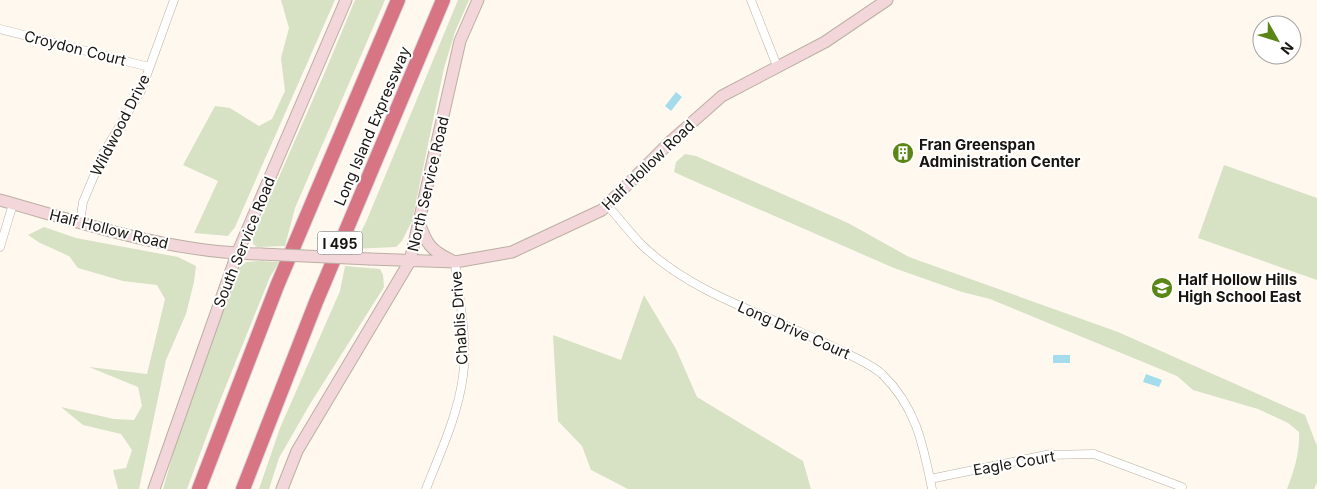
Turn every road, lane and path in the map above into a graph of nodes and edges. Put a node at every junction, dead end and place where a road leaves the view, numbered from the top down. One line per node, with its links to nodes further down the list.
1 (174, 0): 10 (street, Wildwood Drive)
2 (346, 0): 17 (main road, South Service Road)
3 (398, 0): 23 (highway, Long Island Expressway / I 495)
4 (443, 0): 24 (highway, Long Island Expressway / I 495)
5 (478, 0): 14 (main road, North Service Road)
6 (751, 0): 9 (street)
7 (887, 0): 9 (main road, Half Hollow Road)
8 (0, 30): 10 (street, Croydon Court)
9 (777, 66): 13 (main road, Half Hollow Road)
10 (149, 67): 15 (street, Wildwood Drive)
11 (0, 200): 12 (main road, Half Hollow Road)
12 (13, 204): 15 (main road, Half Hollow Road); 16 (street)
13 (607, 205): 19 (main road, Half Hollow Road); 20 (street, Long Drive Court)
14 (419, 221): 18 (main road, North Service Road); 19 (main road)
15 (80, 222): 17 (main road, Half Hollow Road)
16 (0, 247)
17 (237, 254): 18 (main road, Half Hollow Road, bridge); 22 (main road, South Service Road)
18 (410, 261): 19 (main road, Half Hollow Road); 25 (main road, North Service Road)
19 (455, 262): 26 (street, Chablis Drive)
20 (930, 479): 21 (street, Eagle Court); 27 (street, Long Drive Court)
21 (1182, 487)
22 (154, 489)
23 (199, 489)
24 (243, 489)
25 (282, 489)
26 (426, 489)
27 (932, 489)

